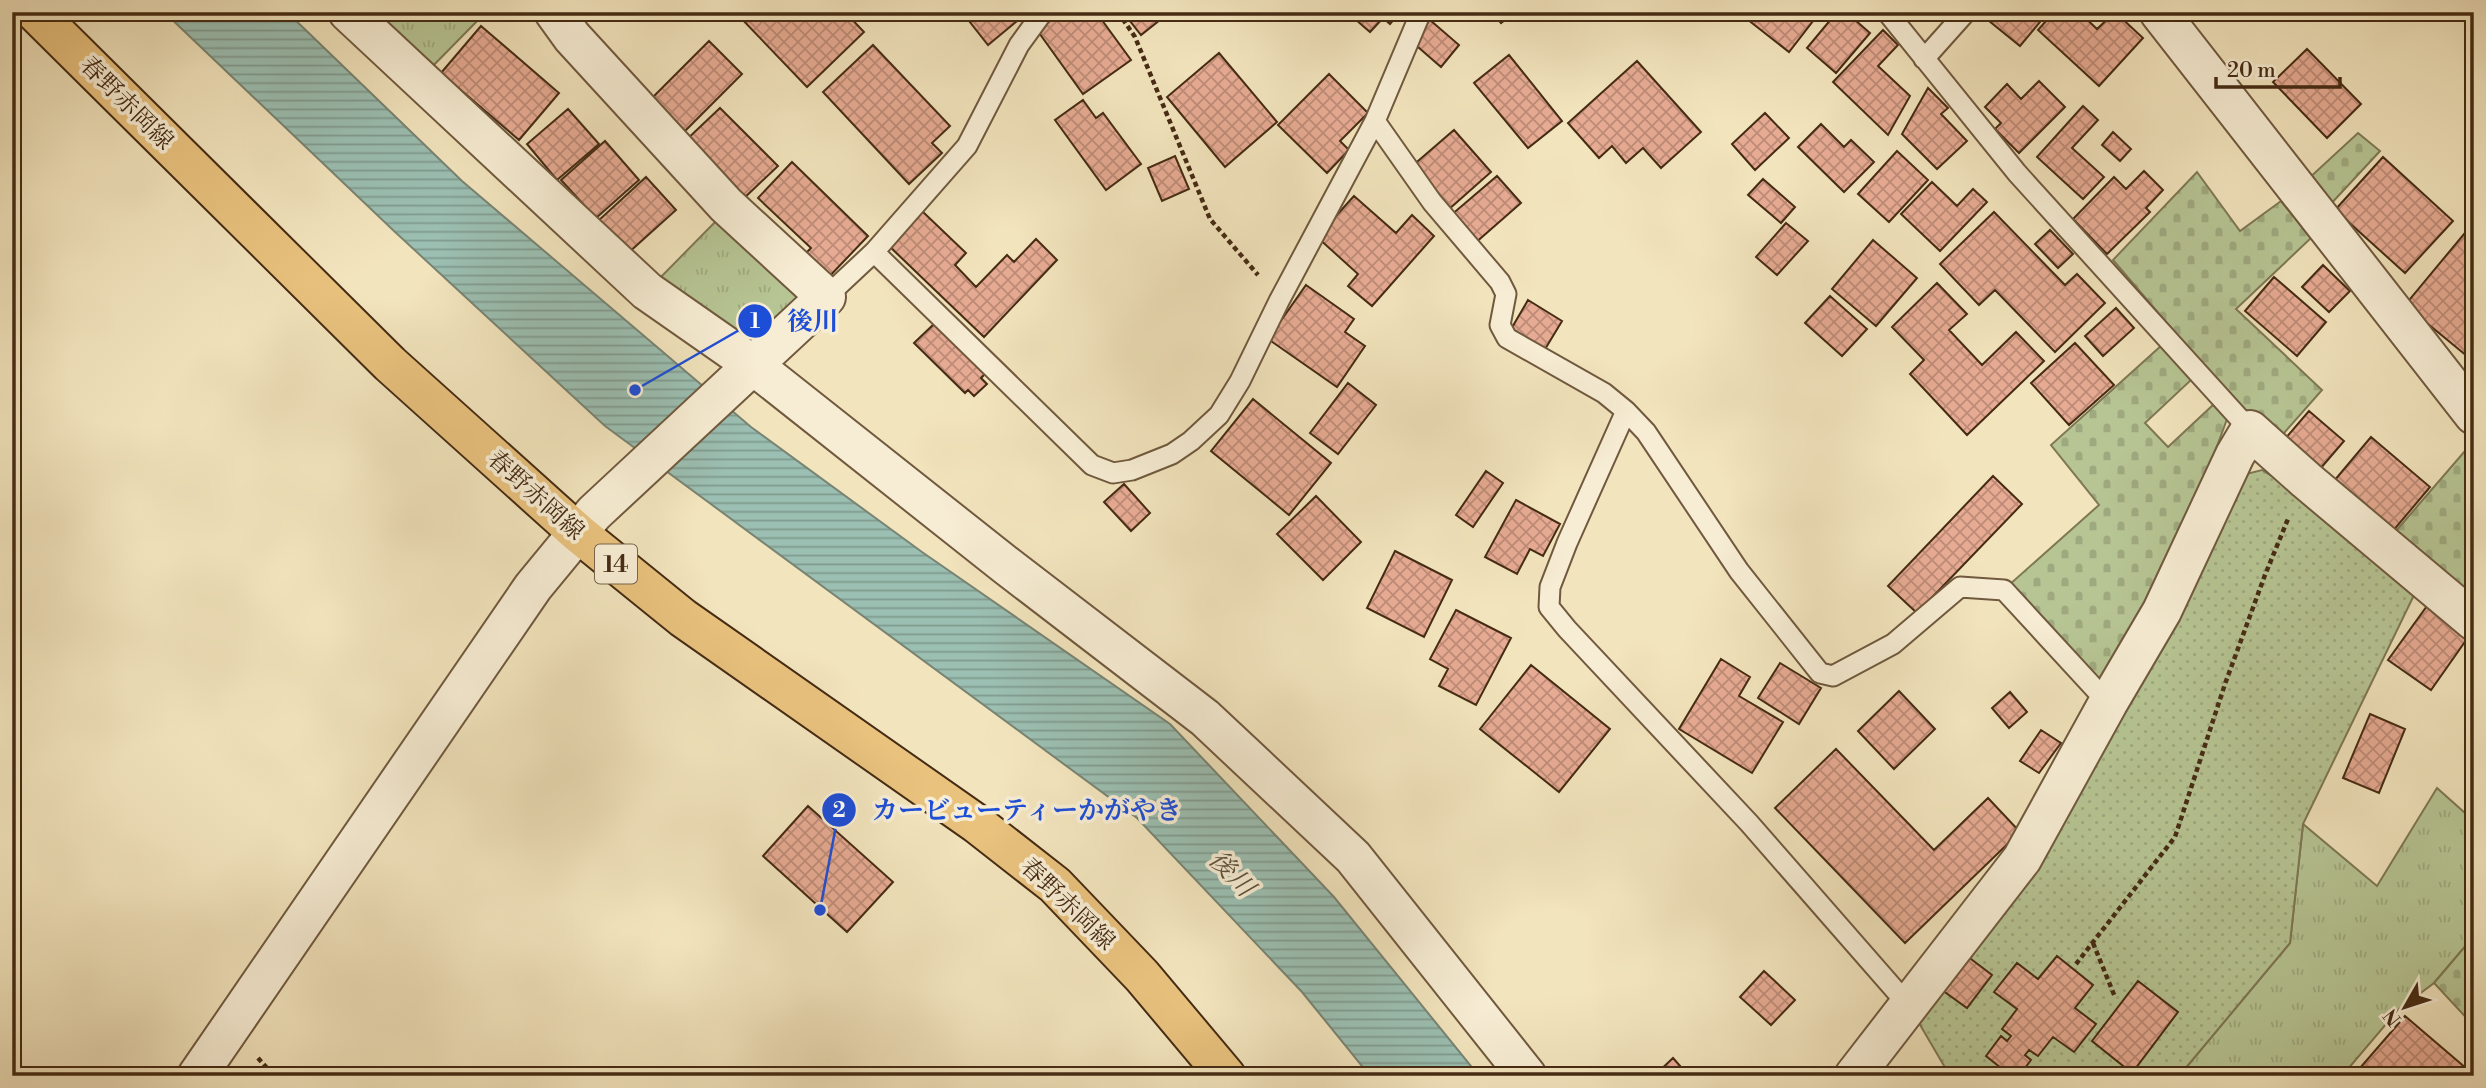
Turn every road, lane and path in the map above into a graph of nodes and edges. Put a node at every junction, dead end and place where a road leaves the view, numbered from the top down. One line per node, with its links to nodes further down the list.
1 (35, 12): 20 (main road, 春野赤岡線 / 14)
2 (348, 12): 15 (street)
3 (554, 12): 13 (street)
4 (1043, 12): 12 (lane)
5 (1118, 12): 14 (path)
6 (1421, 12): 11 (lane)
7 (1886, 12): 10 (lane)
8 (1966, 12): 10 (lane)
9 (2159, 12): 17 (street)
10 (1924, 59): 18 (lane)
11 (1375, 121): 14 (lane); 16 (lane)
12 (874, 252): 13 (lane); 14 (lane)
13 (826, 297): 15 (street)
14 (1279, 301)
15 (752, 365): 20 (street); 29 (street)
16 (1626, 411): 22 (lane); 26 (lane)
17 (2474, 415)
18 (2250, 430): 19 (street); 22 (street)
19 (2306, 480): 21 (street); 23 (path)
20 (578, 533): 27 (street); 28 (main road, 春野赤岡線 / 14)
21 (2474, 621)
22 (2108, 702): 26 (street)
23 (2093, 943): 24 (path); 25 (path)
24 (2076, 964)
25 (2115, 997)
26 (1909, 1006): 30 (street)
27 (197, 1076)
28 (1226, 1076)
29 (1527, 1076)
30 (1854, 1076)

